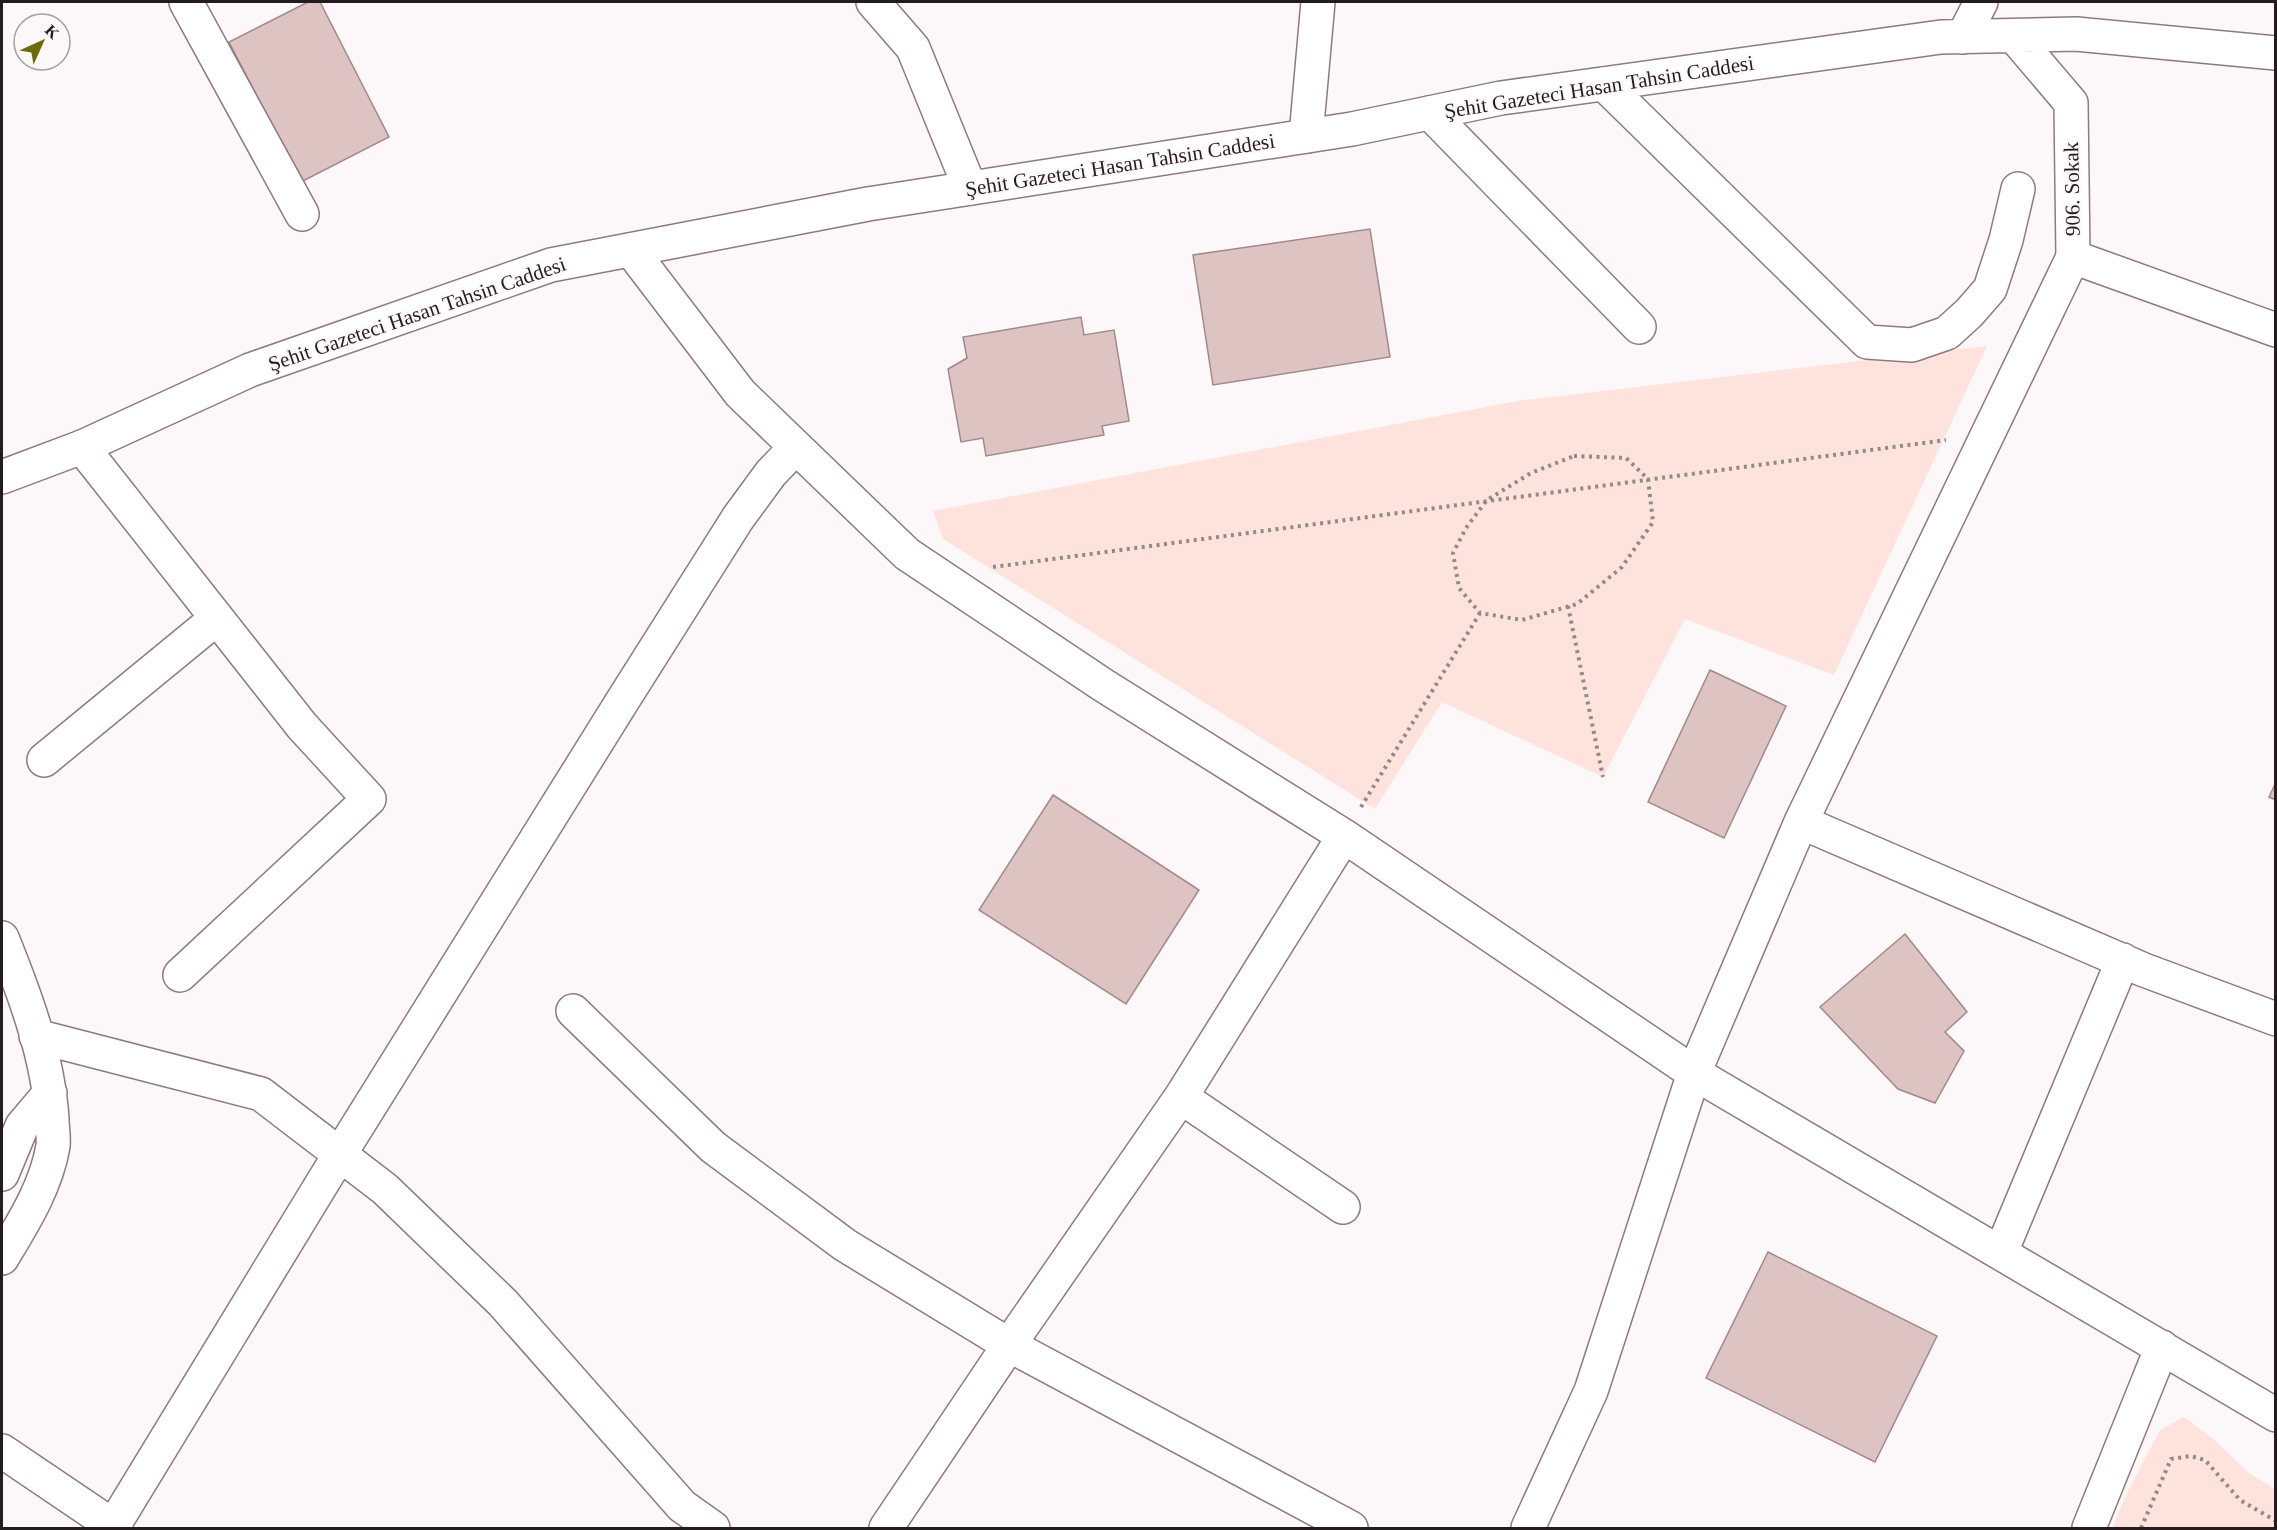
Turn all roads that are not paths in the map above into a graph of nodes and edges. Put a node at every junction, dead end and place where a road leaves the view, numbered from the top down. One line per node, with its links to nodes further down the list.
1 (186, 2): 13 (street)
2 (873, 2): 11 (street)
3 (1318, 2): 10 (street)
4 (1981, 2): 6 (street)
5 (2014, 36): 6 (street, Şehit Gazeteci Hasan Tahsin Caddesi); 7 (street, Şehit Gazeteci Hasan Tahsin Caddesi); 15 (street, 906. Sokak)
6 (1963, 37): 8 (street, Şehit Gazeteci Hasan Tahsin Caddesi)
7 (2276, 52)
8 (1604, 84): 9 (street, Şehit Gazeteci Hasan Tahsin Caddesi); 12 (street)
9 (1430, 113): 10 (street, Şehit Gazeteci Hasan Tahsin Caddesi); 16 (street)
10 (1306, 136): 11 (street, Şehit Gazeteci Hasan Tahsin Caddesi)
11 (970, 188): 14 (street, Şehit Gazeteci Hasan Tahsin Caddesi)
12 (2018, 189)
13 (302, 214)
14 (631, 250): 18 (street, Şehit Gazeteci Hasan Tahsin Caddesi); 19 (street)
15 (2073, 257): 17 (street, 906. Sokak); 23 (street)
16 (1639, 327)
17 (2276, 330)
18 (82, 447): 20 (street, Şehit Gazeteci Hasan Tahsin Caddesi); 21 (street)
19 (796, 447): 24 (street); 34 (street)
20 (2, 477)
21 (217, 618): 22 (street); 27 (street)
22 (44, 760)
23 (1801, 822): 26 (street); 31 (street)
24 (1344, 837): 31 (street); 33 (street)
25 (2, 938): 30 (street)
26 (2123, 960): 29 (street); 37 (street)
27 (180, 975)
28 (573, 1011): 39 (street)
29 (2276, 1019)
30 (36, 1036): 32 (street); 34 (street)
31 (1694, 1073): 37 (street); 48 (street)
32 (50, 1093): 35 (street); 38 (street)
33 (1181, 1097): 36 (street); 39 (street)
34 (340, 1154): 43 (street); 44 (street)
35 (2, 1174)
36 (1344, 1207)
37 (2001, 1252): 40 (street)
38 (2, 1258)
39 (1009, 1345): 46 (street); 47 (street)
40 (2162, 1347): 41 (street); 49 (street)
41 (2276, 1415)
42 (2, 1451): 44 (street)
43 (675, 1517): 45 (street)
44 (114, 1528)
45 (713, 1528)
46 (886, 1528)
47 (1351, 1528)
48 (1528, 1528)
49 (2089, 1528)

